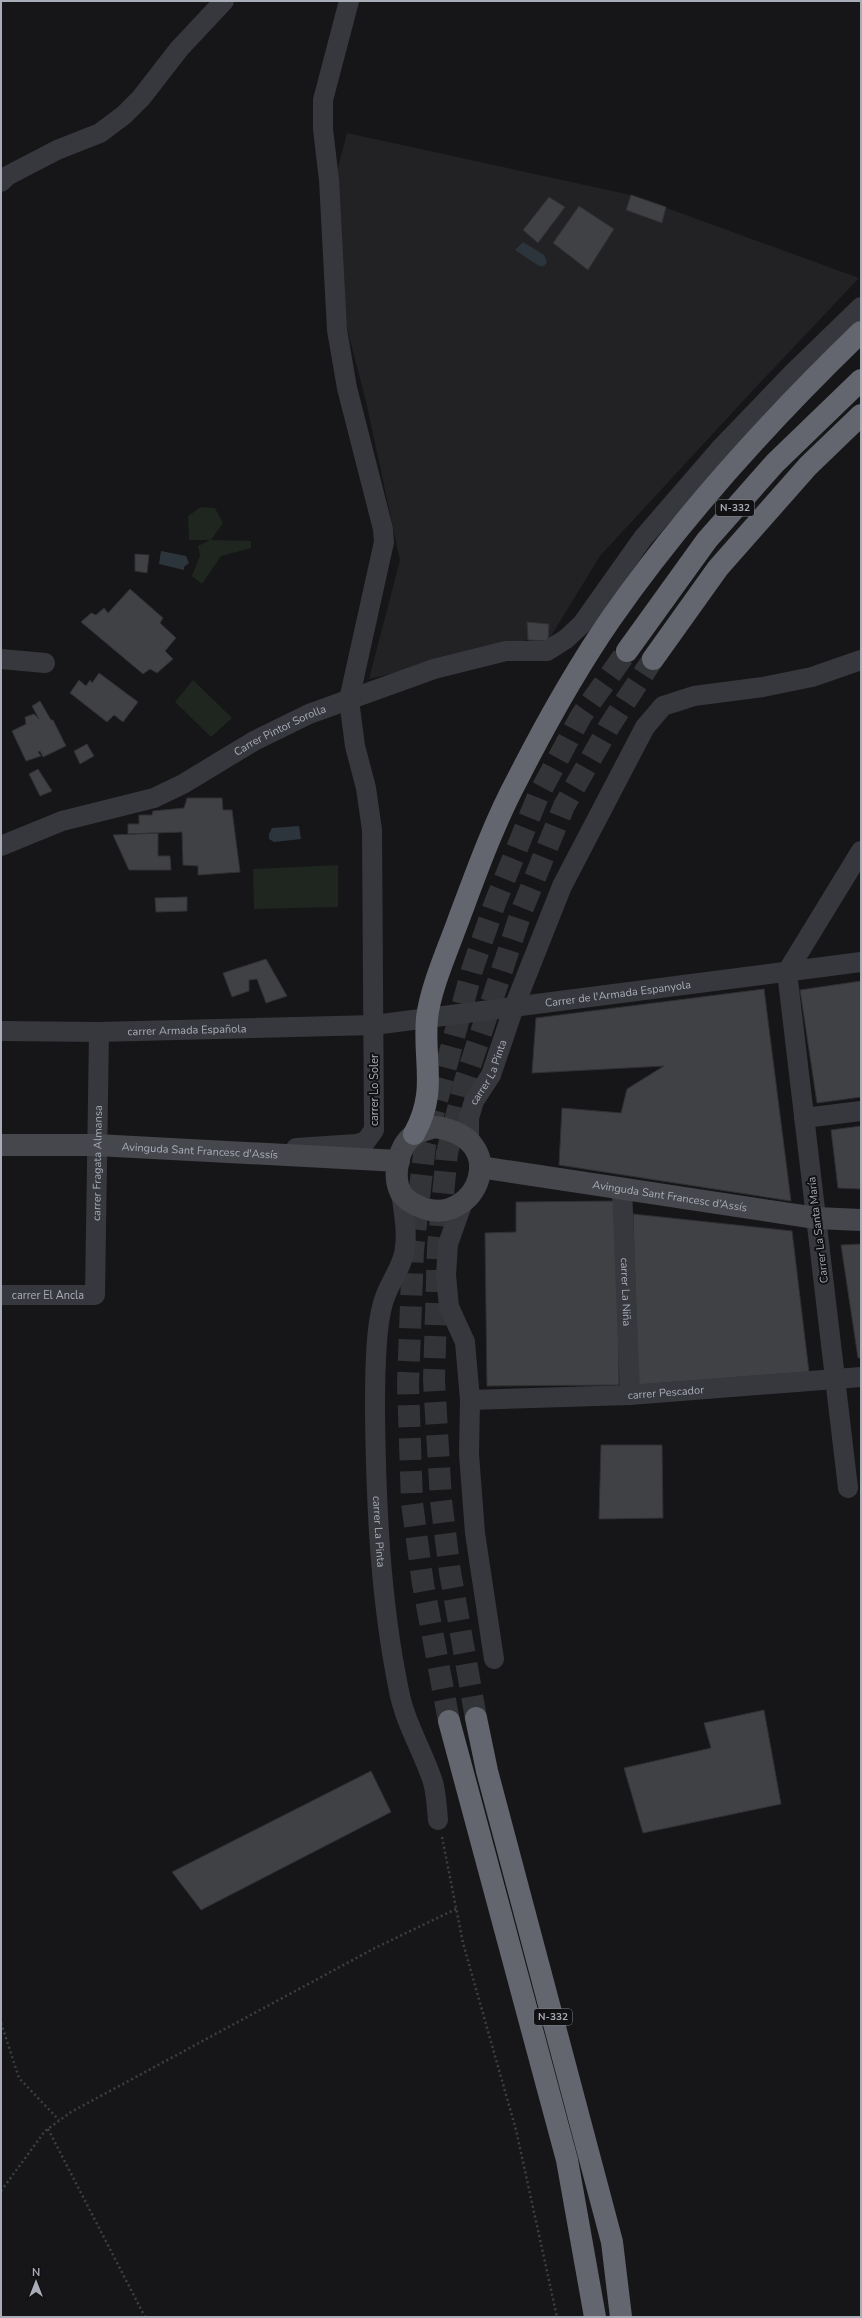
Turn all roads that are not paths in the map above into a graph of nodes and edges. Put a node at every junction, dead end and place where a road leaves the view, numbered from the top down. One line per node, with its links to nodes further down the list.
1 (224, 1): 3 (street)
2 (349, 1): 13 (street, carrer Lo Soler)
3 (1, 182)
4 (861, 307): 13 (street, Carrer Pintor Sorolla)
5 (861, 332): 19 (highway)
6 (861, 380): 8 (highway, N-332)
7 (861, 415): 9 (highway, N-332)
8 (627, 651)
9 (653, 659)
10 (1, 660): 12 (street)
11 (861, 660): 18 (street, carrer La Pinta)
12 (45, 663)
13 (349, 700): 14 (street, Carrer Pintor Sorolla); 20 (street, carrer Lo Soler)
14 (1, 846)
15 (861, 851): 17 (street)
16 (861, 962): 17 (street, Carrer de l'Armada Espanyola)
17 (787, 972): 18 (street, Carrer de l'Armada Espanyola); 24 (street, Carrer La Santa María)
18 (514, 1007): 19 (street, Carrer de l'Armada Espanyola); 26 (street, carrer La Pinta)
19 (427, 1018): 20 (street, Carrer de l'Armada Espanyola); 25 (highway)
20 (374, 1025): 22 (street, carrer Armada Española); 29 (street, carrer Lo Soler)
21 (1, 1031): 22 (street, carrer Armada Española)
22 (99, 1032): 28 (street, carrer Fragata Almansa)
23 (861, 1112): 24 (street)
24 (804, 1118): 36 (street, Carrer La Santa María)
25 (414, 1134): 26 (main road); 30 (main road)
26 (469, 1140): 31 (main road)
27 (1, 1145): 28 (main road, Avinguda Sant Francesc d'Assís)
28 (96, 1145): 29 (main road, Avinguda Sant Francesc d'Assís); 39 (street, carrer Fragata Almansa)
29 (236, 1152): 30 (main road, Avinguda Sant Francesc d'Assís)
30 (399, 1161): 33 (main road)
31 (480, 1167): 32 (main road, Avinguda Sant Francesc d’Assís); 34 (main road)
32 (622, 1188): 36 (main road, Avinguda Sant Francesc d’Assís); 43 (street, carrer La Niña)
33 (402, 1193): 35 (main road); 38 (street, carrer La Pinta)
34 (463, 1202): 35 (main road); 44 (street)
35 (426, 1209): 38 (street, carrer La Pinta)
36 (816, 1218): 37 (main road, Avinguda Sant Francesc d’Assís); 42 (street, Carrer La Santa María)
37 (861, 1220)
38 (405, 1241): 49 (street, carrer La Pinta)
39 (95, 1294): 40 (street, carrer El Ancla)
40 (1, 1295)
41 (861, 1377): 42 (street, carrer Pescador)
42 (835, 1379): 43 (street, carrer Pescador); 45 (street, Carrer La Santa María)
43 (630, 1395): 44 (street, carrer Pescador)
44 (470, 1400): 46 (street)
45 (848, 1488)
46 (494, 1659)
47 (476, 1718): 51 (highway, N-332)
48 (449, 1721): 50 (highway, N-332)
49 (438, 1820)
50 (596, 2317)
51 (621, 2317)

